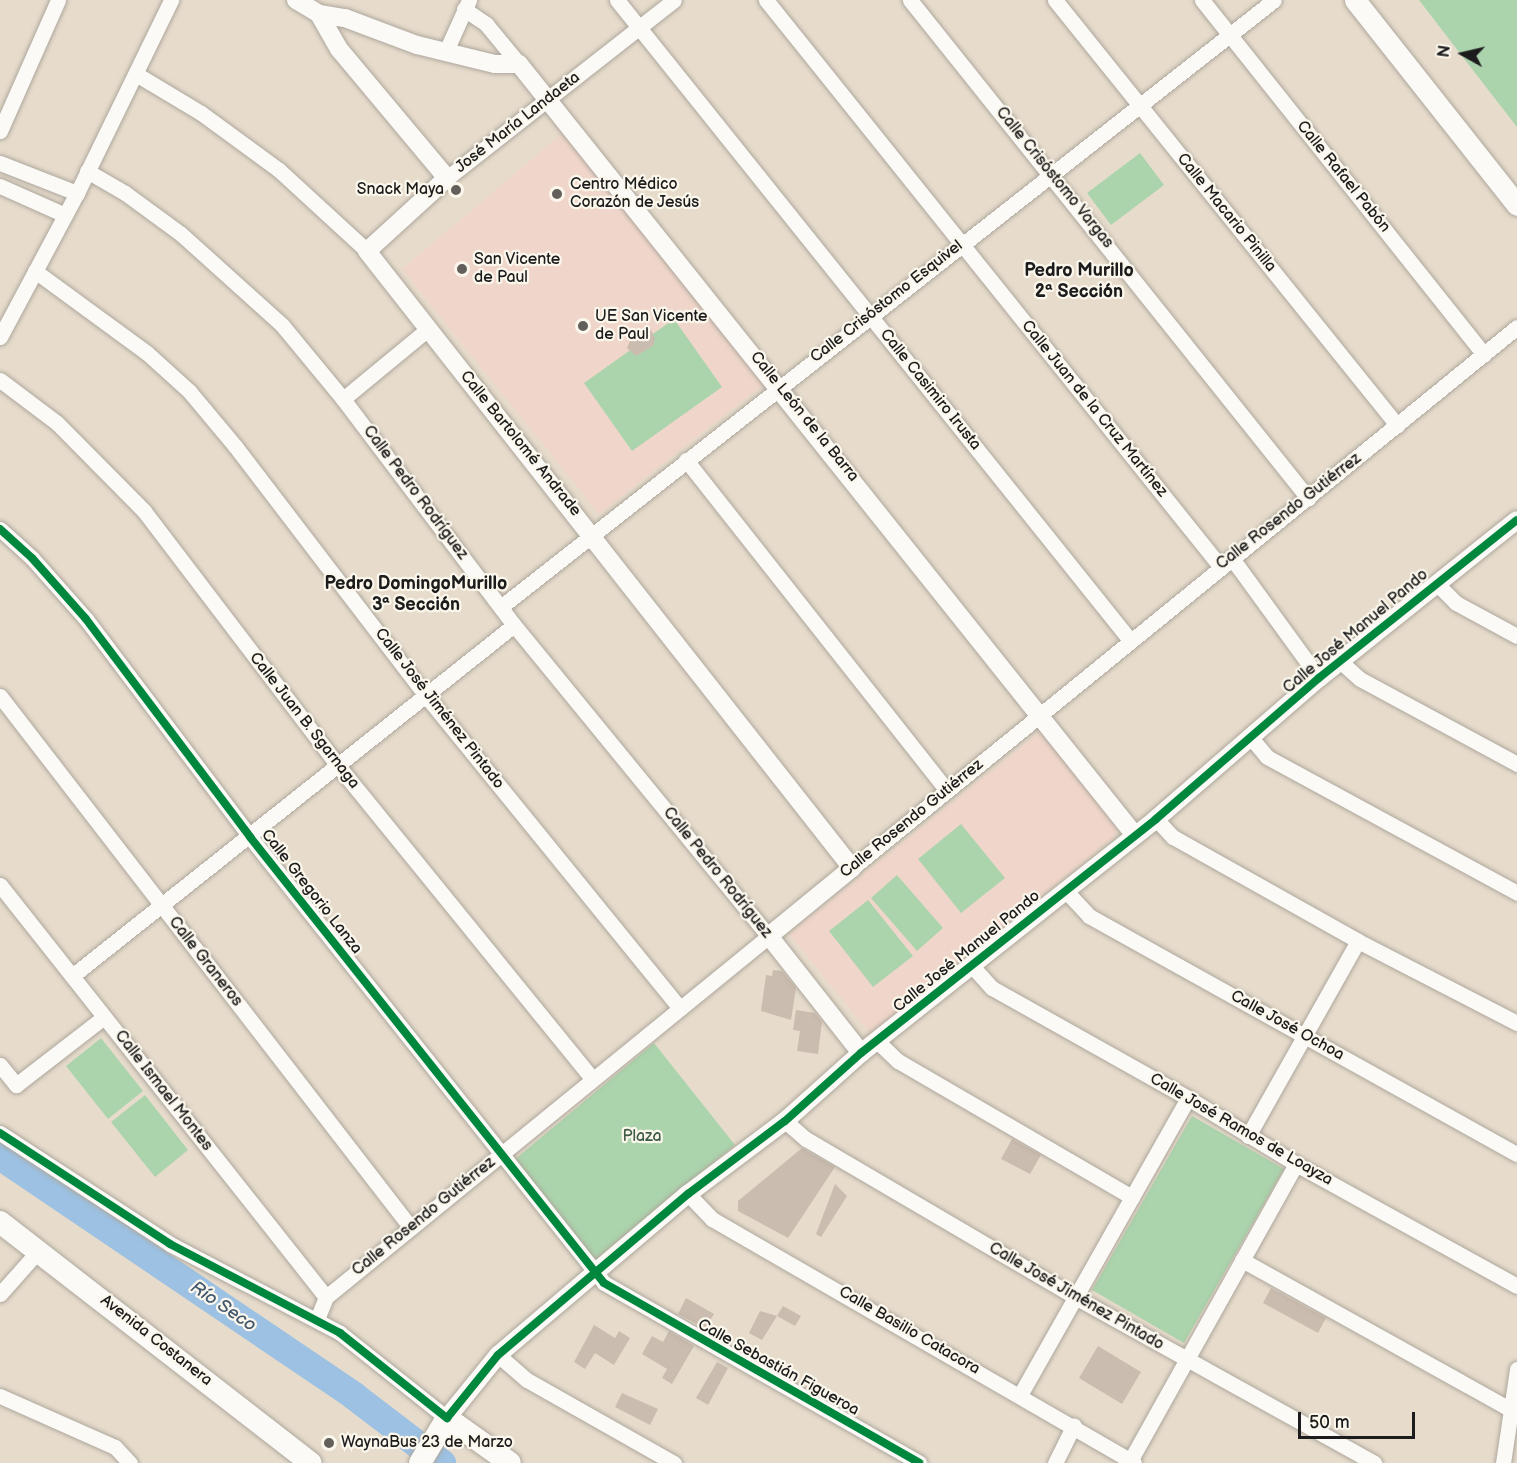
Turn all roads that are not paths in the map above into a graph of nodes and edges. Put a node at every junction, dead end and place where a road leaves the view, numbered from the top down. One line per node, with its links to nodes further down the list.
1 (58, 0): 21 (street)
2 (171, 0): 18 (street)
3 (296, 0): 13 (street)
4 (617, 0): 14 (street, Calle Casimiro Irusta)
5 (674, 0): 14 (street, José María Landaeta)
6 (766, 0): 30 (street, Calle Juan de la Cruz Martínez)
7 (910, 0): 24 (street, Calle Crisóstomo Vargas)
8 (1055, 0): 20 (street, Calle Macario Pinilla)
9 (1202, 0): 15 (street, Calle Rafael Pabón)
10 (1274, 0): 15 (street, Calle Crisóstomo Esquivel)
11 (1355, 0): 28 (main road)
12 (467, 5): 16 (street); 17 (street, Calle León de la Barra)
13 (319, 14): 16 (street); 25 (street)
14 (639, 28): 19 (street, José María Landaeta); 33 (street, Calle Casimiro Irusta)
15 (1230, 35): 20 (street, Calle Crisóstomo Esquivel); 38 (street, Calle Rafael Pabón)
16 (446, 51): 17 (street)
17 (519, 64): 19 (street, Calle León de la Barra)
18 (136, 74): 23 (street); 31 (street, Calle Bartolomé Andrade)
19 (548, 102): 25 (street, José María Landaeta); 40 (street, Calle León de la Barra)
20 (1140, 106): 24 (street, Calle Crisóstomo Esquivel); 42 (street, Calle Macario Pinilla)
21 (0, 131)
22 (0, 163): 27 (street)
23 (87, 171): 27 (street); 41 (street, Calle Pedro Rodríguez)
24 (1052, 175): 30 (street, Calle Crisóstomo Esquivel); 44 (street, Calle Crisóstomo Vargas)
25 (447, 178): 31 (street, José María Landaeta)
26 (0, 186): 29 (street)
27 (77, 193): 29 (street)
28 (1517, 205)
29 (65, 215): 32 (street)
30 (962, 244): 33 (street, Calle Crisóstomo Esquivel); 48 (street, Calle Juan de la Cruz Martínez)
31 (367, 251): 36 (street, Calle Bartolomé Andrade)
32 (35, 271): 34 (street); 57 (street, Calle José Jiménez Pintado)
33 (869, 314): 40 (street, Calle Crisóstomo Esquivel); 53 (street, Calle Casimiro Irusta)
34 (4, 321): 37 (street)
35 (1517, 327): 38 (street, Calle Rosendo Gutiérrez)
36 (428, 329): 41 (street); 47 (street, Calle Bartolomé Andrade)
37 (0, 337)
38 (1484, 354): 42 (street, Calle Rosendo Gutiérrez)
39 (0, 380): 61 (street, Calle Juan B. Sgarnaga)
40 (779, 386): 43 (street, Calle Crisóstomo Esquivel); 58 (street, Calle León de la Barra)
41 (343, 399): 50 (street, Calle Pedro Rodríguez)
42 (1396, 425): 44 (street, Calle Rosendo Gutiérrez)
43 (686, 460): 47 (street, Calle Crisóstomo Esquivel); 62 (street)
44 (1308, 498): 48 (street, Calle Rosendo Gutiérrez)
45 (1517, 520): 49 (street, Calle José Manuel Pando)
46 (0, 529): 65 (street, Calle Gregorio Lanza)
47 (592, 534): 50 (street, Calle Crisóstomo Esquivel); 66 (street, Calle Bartolomé Andrade)
48 (1226, 562): 53 (street, Calle Rosendo Gutiérrez); 55 (street, Calle Juan de la Cruz Martínez)
49 (1436, 583): 52 (street); 54 (street, Calle José Manuel Pando)
50 (502, 606): 51 (street, Calle Pedro Rodríguez)
51 (514, 625): 57 (street); 71 (street, Calle Pedro Rodríguez)
52 (1517, 636)
53 (1130, 640): 58 (street, Calle Rosendo Gutiérrez)
54 (1341, 662): 55 (street, Calle José Manuel Pando); 60 (street)
55 (1320, 678): 59 (street, Calle José Manuel Pando)
56 (0, 696): 70 (street, Calle Graneros)
57 (427, 698): 61 (street); 75 (street, Calle José Jiménez Pintado)
58 (1040, 714): 62 (street, Calle Rosendo Gutiérrez); 64 (street, Calle León de la Barra)
59 (1252, 739): 63 (street, Calle José Manuel Pando); 69 (street)
60 (1517, 764)
61 (339, 767): 65 (street); 82 (street, Calle Juan B. Sgarnaga)
62 (947, 790): 66 (street, Calle Rosendo Gutiérrez)
63 (1156, 819): 64 (street, Calle José Manuel Pando); 72 (street)
64 (1134, 834): 68 (street, Calle José Manuel Pando)
65 (250, 837): 70 (street); 87 (street, Calle Gregorio Lanza)
66 (852, 868): 71 (street, Calle Rosendo Gutiérrez)
67 (0, 885): 74 (street, Calle Ismael Montes)
68 (1065, 890): 73 (street, Calle José Manuel Pando); 78 (street, Calle José Ochoa)
69 (1517, 893)
70 (161, 906): 74 (street); 93 (street, Calle Graneros)
71 (769, 936): 75 (street, Calle Rosendo Gutiérrez); 80 (street, Calle Pedro Rodríguez)
72 (1358, 941): 77 (street); 78 (street)
73 (972, 966): 79 (street, Calle José Manuel Pando); 83 (street, Calle José Ramos de Loayza)
74 (72, 976): 76 (street, Calle Ismael Montes)
75 (680, 1008): 82 (street, Calle Rosendo Gutiérrez)
76 (104, 1017): 81 (street); 99 (street, Calle Ismael Montes)
77 (1517, 1023)
78 (1306, 1036): 86 (street); 88 (street, Calle José Ochoa)
79 (878, 1041): 80 (street, Calle José Manuel Pando); 91 (street)
80 (861, 1053): 84 (street, Calle José Manuel Pando)
81 (0, 1065)
82 (593, 1079): 87 (street, Calle Rosendo Gutiérrez)
83 (1188, 1098): 86 (street, Calle José Ramos de Loayza); 91 (street)
84 (785, 1120): 90 (street, Calle José Manuel Pando); 100 (street, Calle José Jiménez Pintado)
85 (0, 1133): 101 (street)
86 (1248, 1136): 89 (street, Calle José Ramos de Loayza)
87 (501, 1154): 93 (street, Calle Rosendo Gutiérrez); 96 (street, Calle Gregorio Lanza)
88 (1517, 1154)
89 (1296, 1164): 95 (street); 97 (street, Calle José Ramos de Loayza)
90 (688, 1194): 96 (street, Calle José Manuel Pando); 105 (street, Calle Basilio Catacora)
91 (1132, 1197): 100 (street)
92 (0, 1222): 94 (main road, Avenida Costanera)
93 (411, 1228): 99 (street, Calle Rosendo Gutiérrez)
94 (40, 1250): 98 (street); 112 (main road, Avenida Costanera)
95 (1242, 1260): 103 (street); 107 (street)
96 (597, 1274): 102 (street, Calle José Manuel Pando); 116 (street, Calle Sebastián Figueroa)
97 (1517, 1286)
98 (0, 1294)
99 (326, 1297): 101 (street, Calle Rosendo Gutiérrez)
100 (1076, 1297): 103 (street, Calle José Jiménez Pintado); 105 (street)
101 (317, 1319): 108 (street)
102 (498, 1356): 108 (street, Calle José Manuel Pando); 115 (street)
103 (1186, 1361): 110 (street); 118 (street, Calle José Jiménez Pintado)
104 (1517, 1369): 107 (street)
105 (1020, 1395): 109 (street, Calle Basilio Catacora)
106 (0, 1396): 111 (street)
107 (1514, 1411): 119 (street)
108 (447, 1418): 113 (main road, Calle José Manuel Pando); 114 (main road)
109 (1074, 1425): 110 (street, Calle Basilio Catacora); 117 (street)
110 (1132, 1462)
111 (130, 1463)
112 (311, 1463)
113 (420, 1463)
114 (510, 1463)
115 (674, 1463)
116 (919, 1463)
117 (1055, 1463)
118 (1374, 1463)
119 (1503, 1463)

